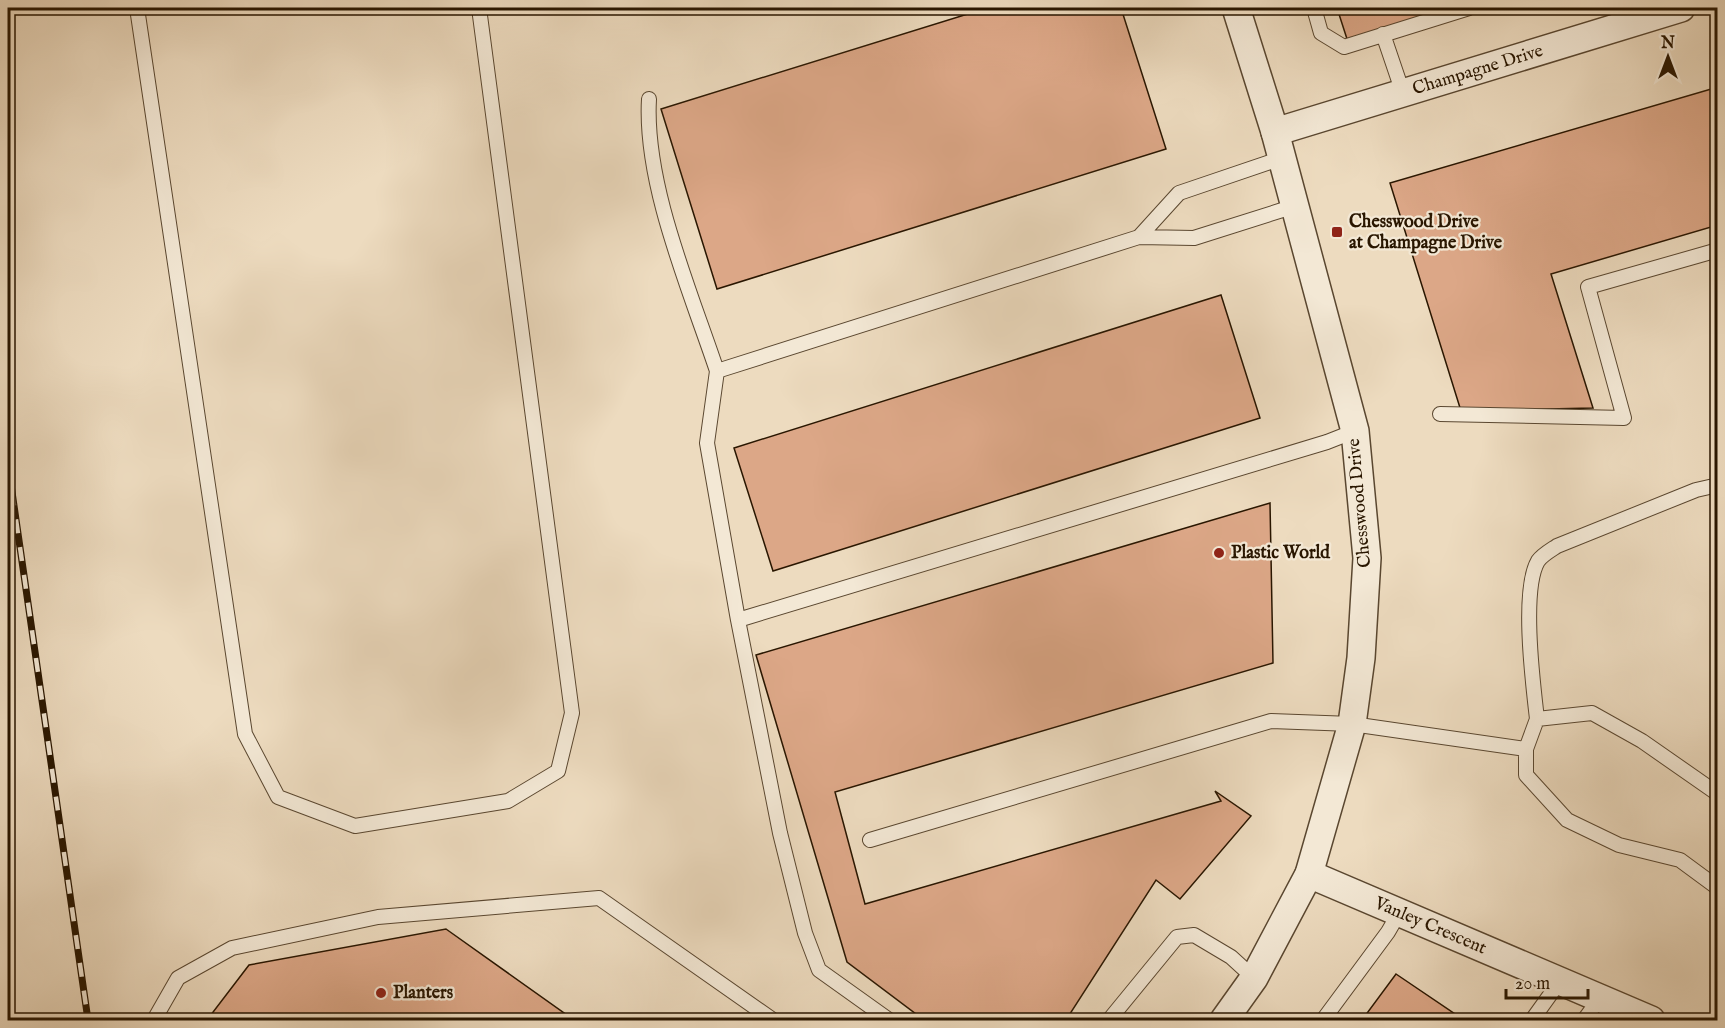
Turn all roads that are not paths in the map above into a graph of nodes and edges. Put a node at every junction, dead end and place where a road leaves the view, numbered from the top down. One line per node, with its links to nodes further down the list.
1 (137, 8): 2 (lane)
2 (478, 8)
3 (1236, 8): 10 (street, Chesswood Drive)
4 (1314, 8): 7 (lane)
5 (1469, 8): 7 (lane)
6 (1681, 8): 8 (street, Champagne Drive)
7 (1383, 34): 8 (lane)
8 (1403, 93): 10 (street, Champagne Drive)
9 (649, 99): 14 (lane)
10 (1278, 145): 11 (street, Chesswood Drive); 12 (lane)
11 (1295, 206): 12 (lane); 16 (street, Chesswood Drive)
12 (1139, 237): 14 (lane)
13 (1718, 250): 15 (lane)
14 (717, 371): 18 (lane)
15 (1440, 414)
16 (1355, 431): 18 (lane); 20 (street, Chesswood Drive)
17 (1718, 485): 19 (lane)
18 (738, 620): 32 (lane)
19 (1537, 719): 21 (lane); 22 (lane)
20 (1352, 724): 21 (lane); 23 (lane); 24 (street, Chesswood Drive)
21 (1526, 749): 25 (lane)
22 (1718, 794)
23 (870, 840)
24 (1309, 874): 26 (street, Vanley Crescent); 27 (street, Chesswood Drive)
25 (1718, 888)
26 (1399, 913): 28 (street, Vanley Crescent); 35 (lane)
27 (1254, 978): 33 (lane); 34 (street, Chesswood Drive)
28 (1560, 981): 29 (street, Vanley Crescent); 36 (lane)
29 (1600, 998): 37 (lane); 38 (street, Vanley Crescent)
30 (154, 1020): 31 (lane)
31 (773, 1020)
32 (890, 1020)
33 (1109, 1020)
34 (1224, 1020)
35 (1323, 1020)
36 (1532, 1020)
37 (1584, 1020)
38 (1651, 1020)

